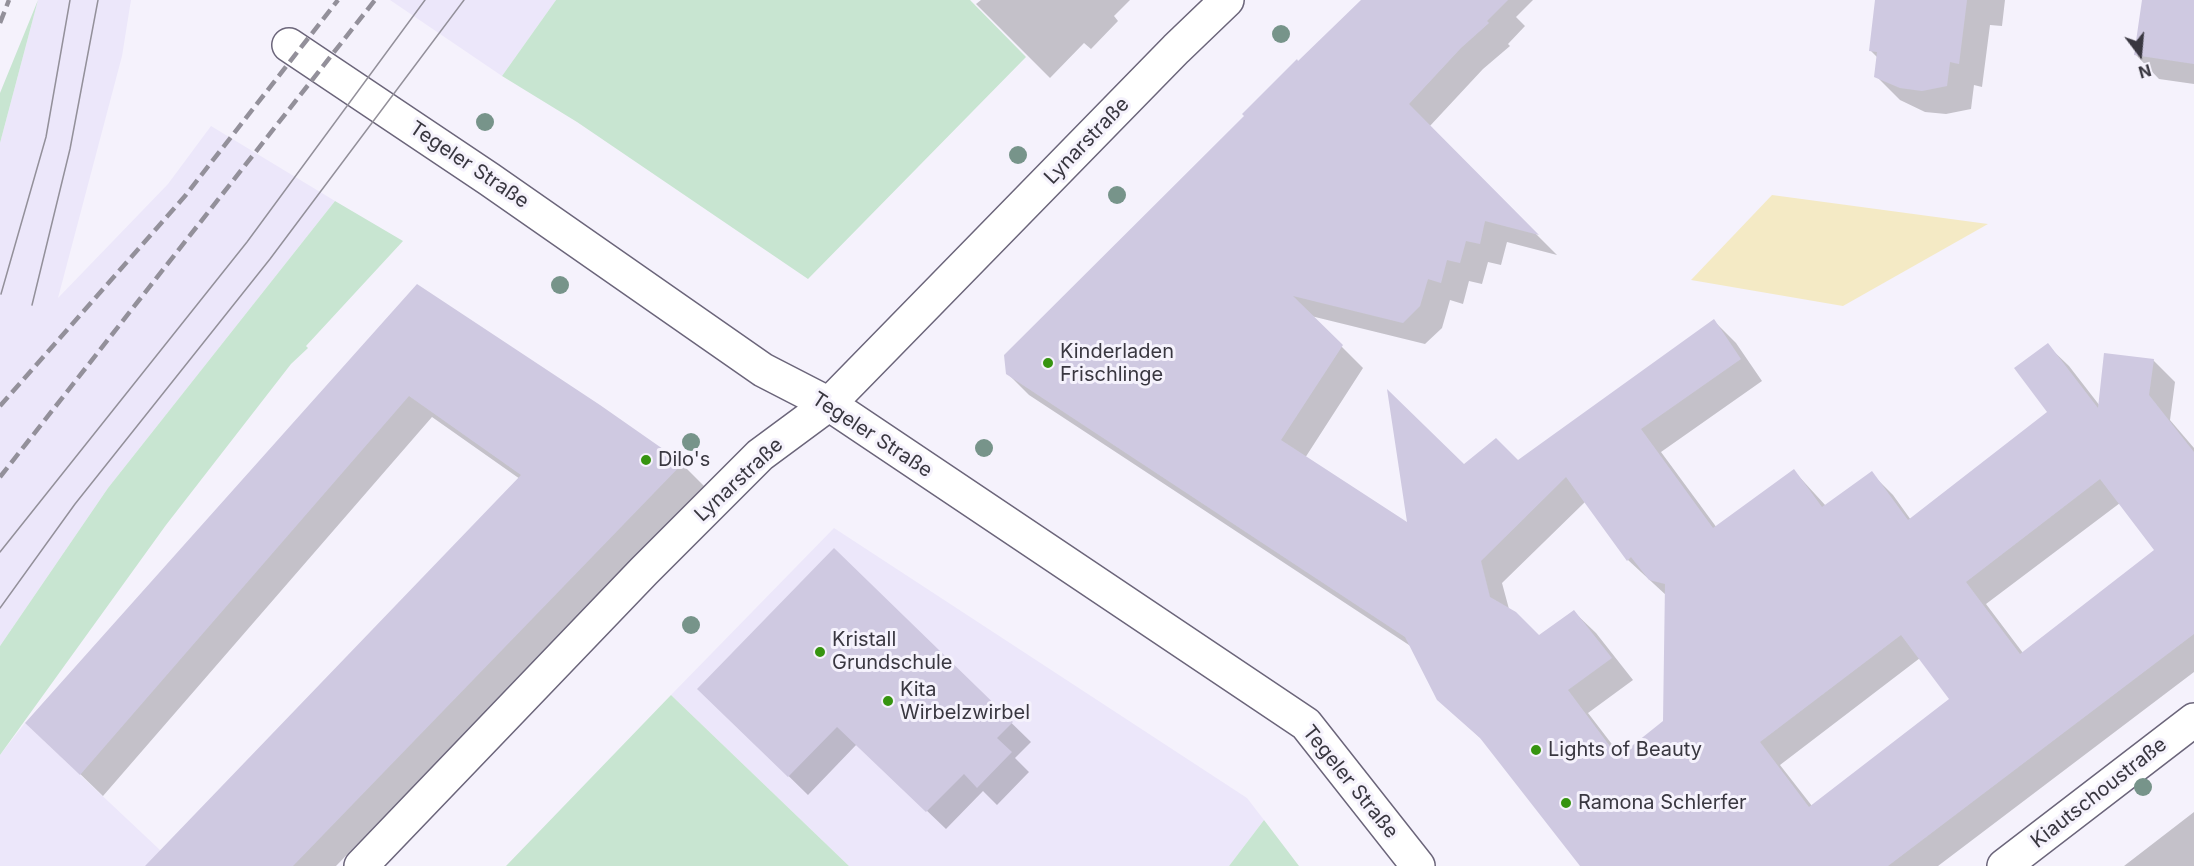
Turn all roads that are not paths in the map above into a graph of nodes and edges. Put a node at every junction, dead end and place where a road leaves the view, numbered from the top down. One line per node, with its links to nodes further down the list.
1 (1227, 0): 3 (street, Lynarstraße)
2 (289, 45): 3 (street, Tegeler Straße)
3 (829, 404): 5 (street, Lynarstraße); 6 (street, Tegeler Straße)
4 (2194, 720): 7 (street, Kiautschoustraße)
5 (361, 866)
6 (1418, 866)
7 (2004, 866)

